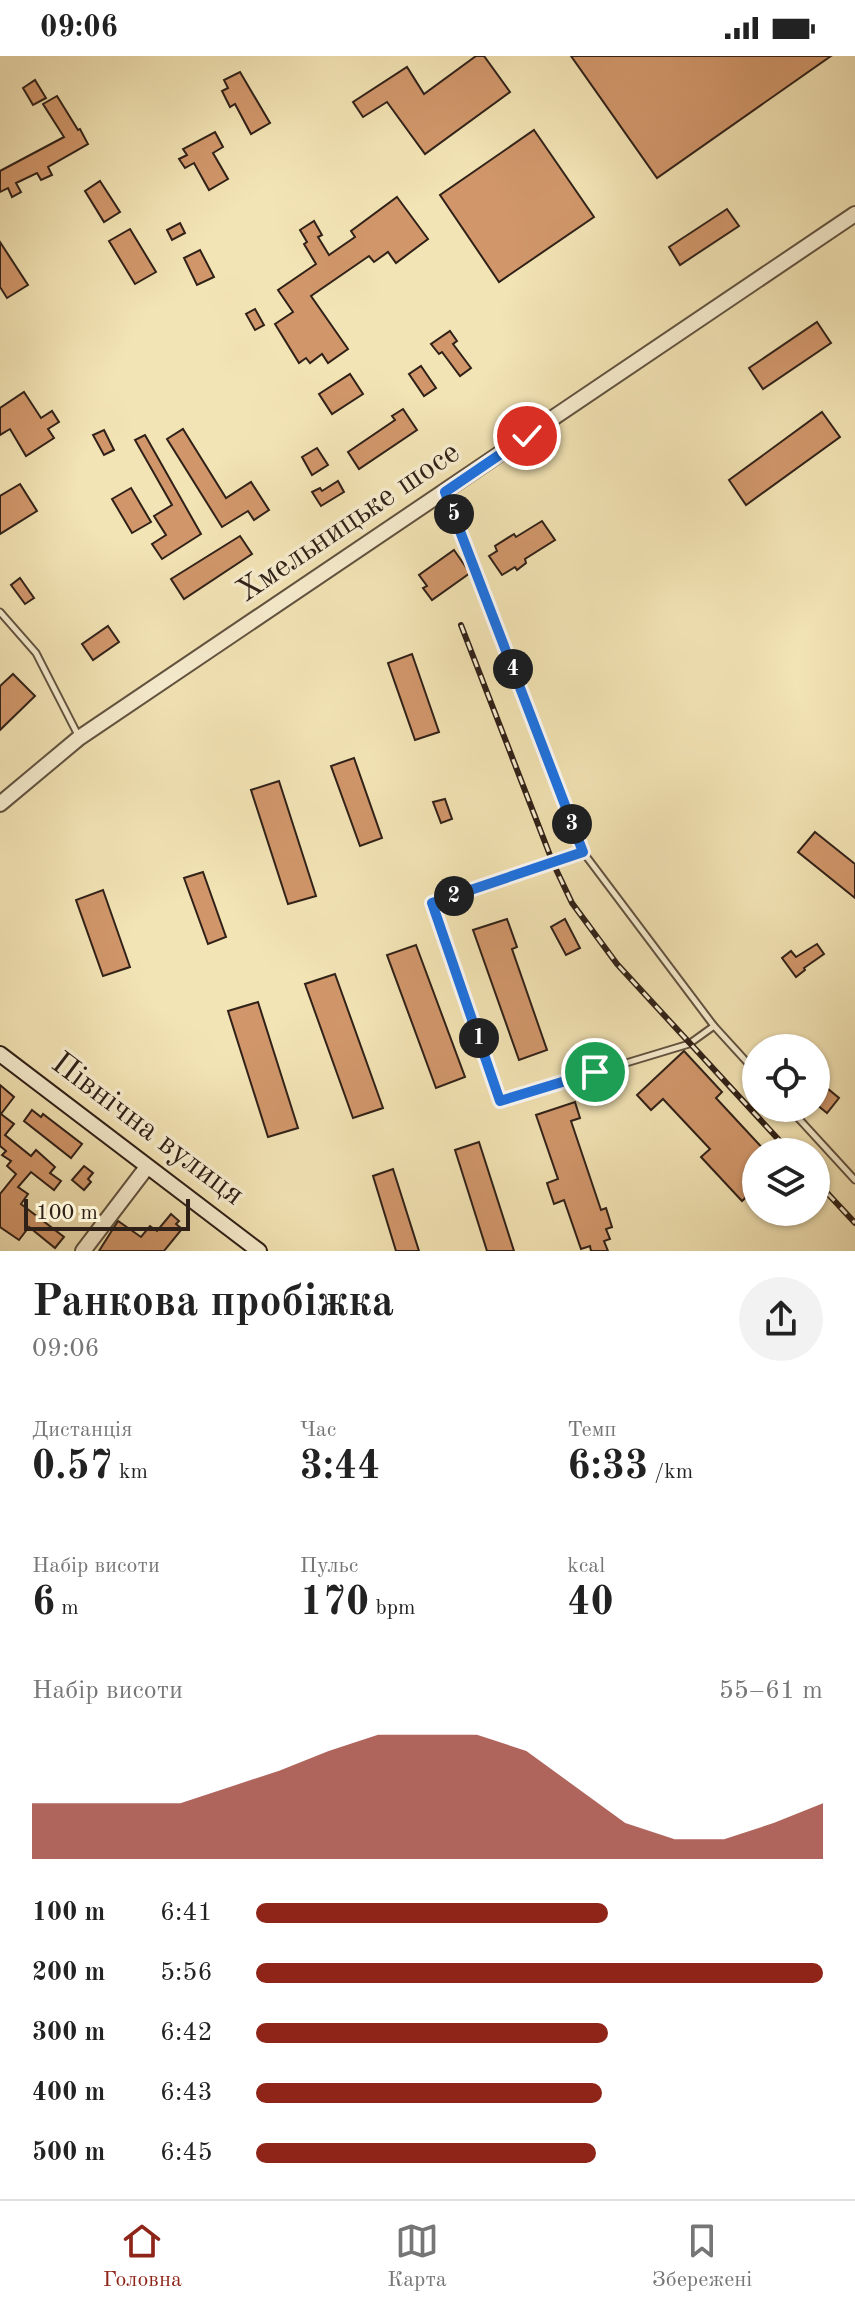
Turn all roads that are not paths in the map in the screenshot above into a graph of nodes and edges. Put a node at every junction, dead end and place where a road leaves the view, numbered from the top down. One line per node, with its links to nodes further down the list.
1 (855, 214): 2 (street, Хмельницьке шосе)
2 (445, 492): 4 (street, Хмельницьке шосе); 6 (lane)
3 (0, 612): 4 (lane)
4 (79, 738): 5 (street, Хмельницьке шосе)
5 (0, 804)
6 (583, 852): 7 (lane); 7 (lane)
7 (714, 1026): 9 (lane)
8 (0, 1054): 11 (street, Північна вулиця)
9 (742, 1057)
10 (802, 1122): 12 (lane)
11 (147, 1167): 13 (street); 14 (street, Північна вулиця)
12 (855, 1180)
13 (83, 1251)
14 (259, 1251)

